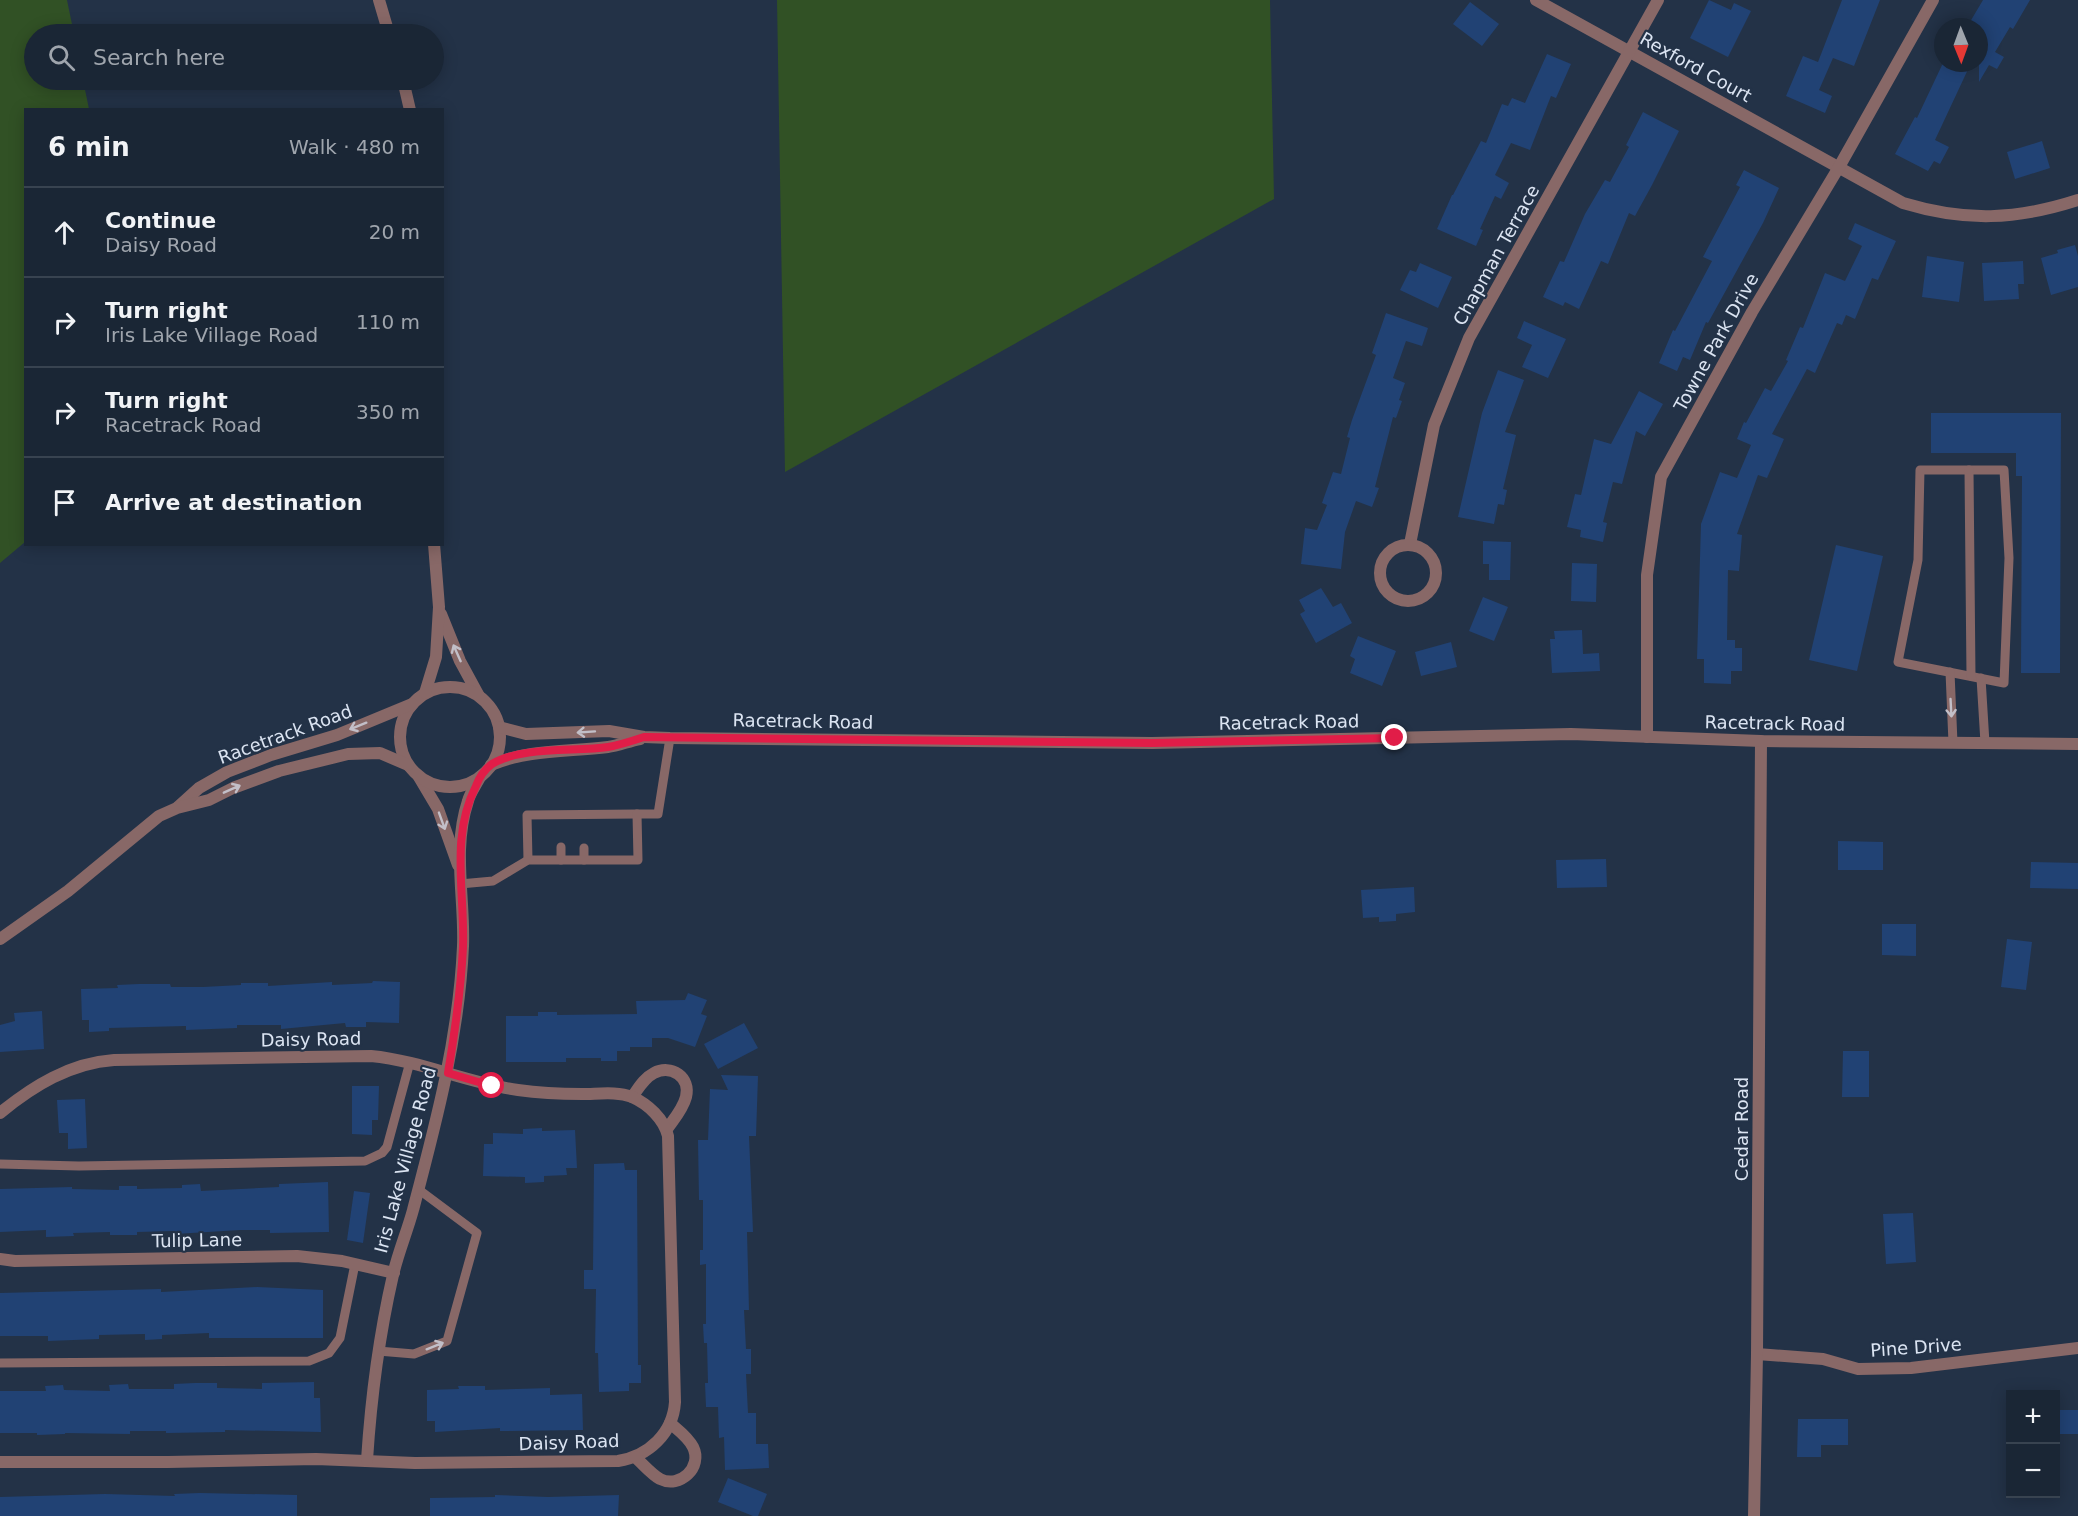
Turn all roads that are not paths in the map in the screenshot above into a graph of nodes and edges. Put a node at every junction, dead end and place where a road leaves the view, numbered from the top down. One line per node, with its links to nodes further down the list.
1 (379, 0): 5 (street)
2 (1536, 0): 6 (street, Rexford Court)
3 (1658, 0): 6 (street, Chapman Terrace)
4 (1932, 0): 9 (street, Towne Park Drive)
5 (386, 24)
6 (1629, 51): 9 (street, Rexford Court); 12 (street, Chapman Terrace)
7 (406, 90): 8 (street)
8 (410, 108)
9 (1839, 166): 10 (street, Rexford Court); 23 (street, Towne Park Drive)
10 (2078, 200)
11 (1970, 470): 15 (lane); 16 (lane); 17 (lane)
12 (1410, 544): 12 (street)
13 (434, 546): 14 (street)
14 (438, 607): 18 (street); 19 (street, one-way to 14)
15 (1950, 672): 16 (lane); 26 (lane, one-way to 26)
16 (1971, 676): 17 (lane)
17 (1981, 678): 27 (lane)
18 (425, 693): 19 (street); 20 (street)
19 (480, 698): 21 (street)
20 (412, 704): 29 (street); 33 (street, Racetrack Road, one-way to 33)
21 (499, 727): 22 (street, Racetrack Road, one-way to 21); 30 (street)
22 (644, 737): 24 (street, Racetrack Road); 30 (street, Racetrack Road)
23 (1647, 737): 24 (street, Racetrack Road); 25 (street, Racetrack Road)
24 (670, 738): 36 (lane)
25 (1761, 741): 26 (street, Racetrack Road); 63 (street, Cedar Road)
26 (1953, 743): 27 (street, Racetrack Road)
27 (1985, 743): 28 (street, Racetrack Road)
28 (2078, 744)
29 (408, 765): 31 (street); 33 (street, Racetrack Road, one-way to 29)
30 (491, 765): 32 (street)
31 (419, 777): 32 (street); 48 (street, Iris Lake Village Road, one-way to 48)
32 (480, 777): 48 (street, Iris Lake Village Road)
33 (177, 808): 50 (street, Racetrack Road)
34 (583, 814): 35 (lane); 37 (lane); 40 (lane)
35 (607, 814): 36 (lane); 38 (lane)
36 (638, 814): 47 (lane)
37 (560, 815): 39 (lane); 44 (lane)
38 (607, 825)
39 (561, 826)
40 (583, 826)
41 (561, 848): 45 (lane)
42 (584, 848): 46 (lane)
43 (607, 848): 47 (lane)
44 (528, 860): 45 (lane); 49 (lane)
45 (561, 860): 46 (lane)
46 (584, 860): 47 (lane)
47 (607, 860)
48 (459, 869): 49 (street, Iris Lake Village Road)
49 (460, 884): 52 (street, Iris Lake Village Road)
50 (0, 939)
51 (410, 1062): 52 (street, Daisy Road); 54 (street, Daisy Road); 56 (lane)
52 (448, 1073): 53 (street, Daisy Road); 57 (street, Iris Lake Village Road)
53 (632, 1098): 55 (street, Daisy Road); 55 (street)
54 (0, 1113)
55 (667, 1129): 65 (street, Daisy Road)
56 (0, 1164)
57 (418, 1189): 60 (street, Iris Lake Village Road); 62 (lane, one-way to 57)
58 (0, 1259): 59 (street, Tulip Lane)
59 (355, 1264): 60 (street, Tulip Lane); 64 (lane)
60 (393, 1273): 62 (street, Iris Lake Village Road)
61 (2078, 1348): 63 (street, Pine Drive)
62 (378, 1351): 67 (street, Iris Lake Village Road)
63 (1757, 1354): 69 (street, Cedar Road)
64 (0, 1363)
65 (670, 1423): 66 (street, Daisy Road); 66 (street, Daisy Road)
66 (636, 1457): 67 (street, Daisy Road)
67 (368, 1460): 68 (street, Daisy Road)
68 (0, 1462)
69 (1754, 1516)

